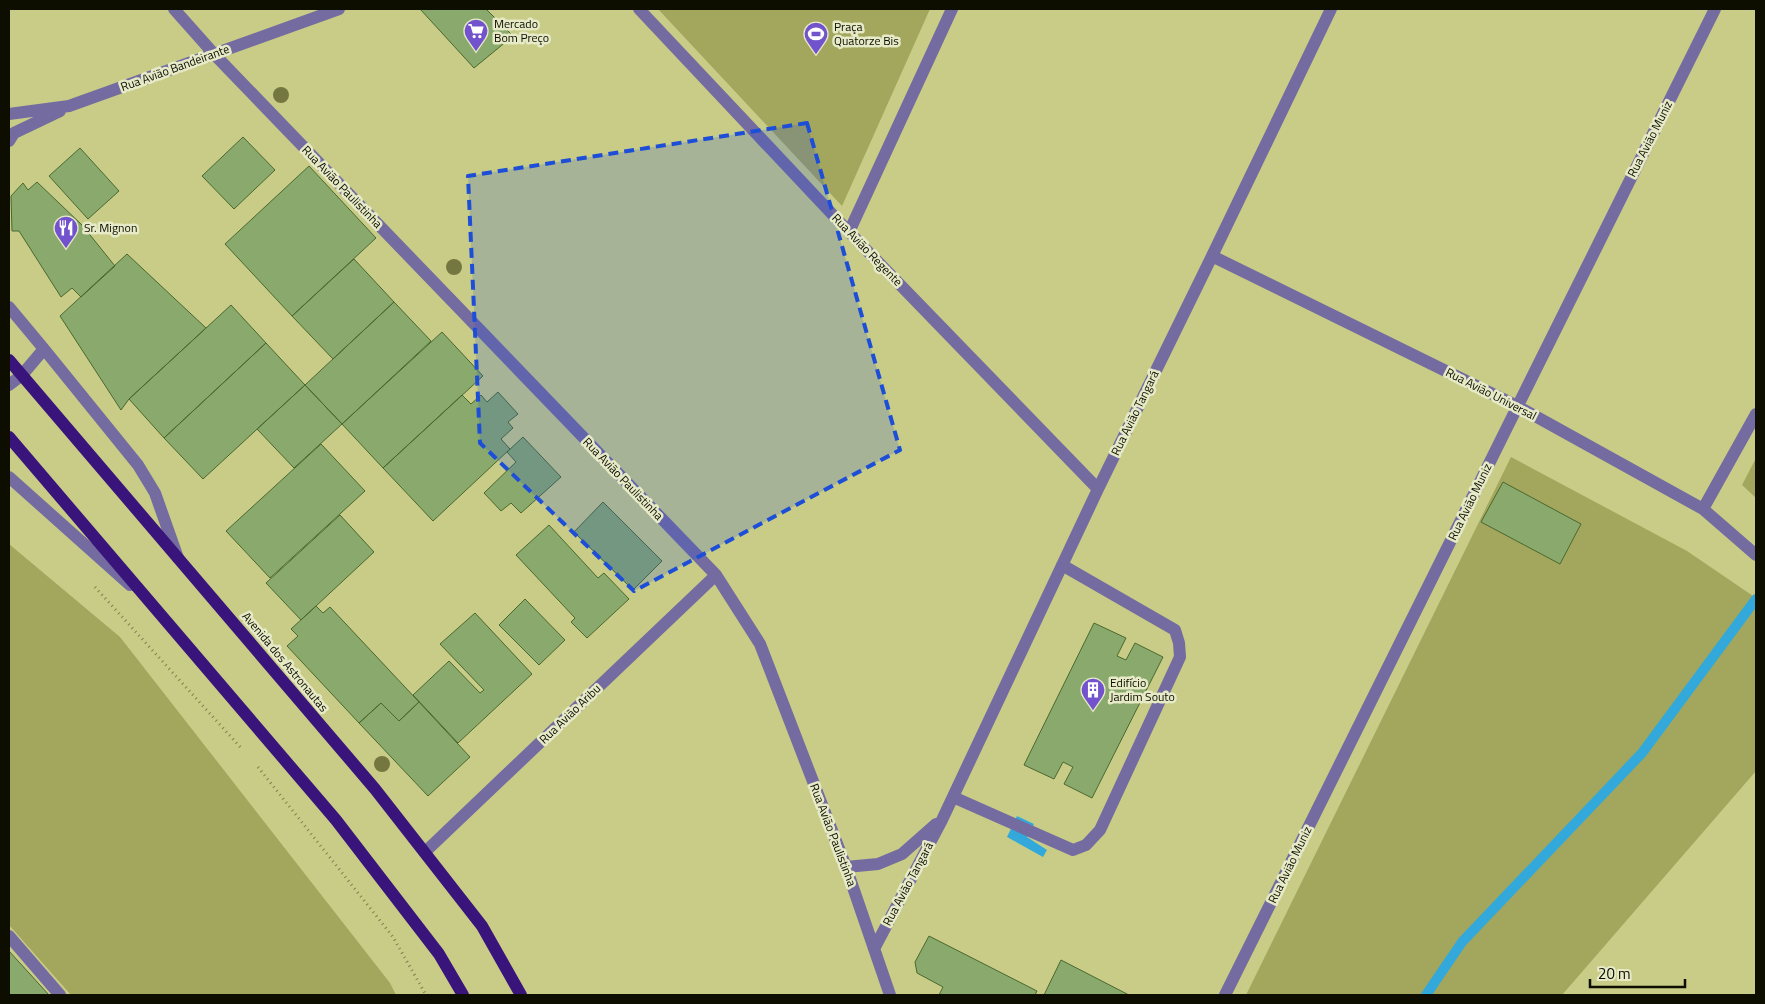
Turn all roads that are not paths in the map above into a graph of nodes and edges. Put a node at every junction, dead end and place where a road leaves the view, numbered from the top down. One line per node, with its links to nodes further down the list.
1 (174, 9): 7 (street, Rua Avião Paulistinha)
2 (339, 9): 7 (street, Rua Avião Bandeirante)
3 (639, 9): 11 (street, Rua Avião Regente)
4 (952, 9): 11 (street)
5 (1331, 9): 12 (street, Rua Avião Tangará)
6 (1715, 9): 18 (street, Rua Avião Muniz)
7 (214, 54): 8 (street, Rua Avião Bandeirante); 27 (street, Rua Avião Paulistinha)
8 (69, 106): 9 (street, Rua Avião Bandeirante); 10 (street)
9 (9, 114)
10 (9, 140)
11 (849, 232): 22 (street, Rua Avião Regente)
12 (1212, 256): 18 (street, Rua Avião Universal); 22 (street, Rua Avião Tangará)
13 (9, 308): 14 (street)
14 (44, 349): 16 (street); 25 (street)
15 (9, 360): 16 (main road, Avenida dos Astronautas)
16 (22, 375): 17 (street); 25 (main road, Avenida dos Astronautas)
17 (9, 385)
18 (1517, 406): 23 (street, Rua Avião Universal); 39 (street, Rua Avião Muniz)
19 (1756, 414): 23 (street)
20 (9, 437): 28 (main road)
21 (9, 477): 28 (street)
22 (1098, 488): 26 (street, Rua Avião Tangará)
23 (1703, 509): 24 (street, Rua Avião Universal)
24 (1756, 555)
25 (178, 558): 31 (main road, Avenida dos Astronautas)
26 (1062, 565): 29 (street, Rua Avião Tangará); 29 (street)
27 (716, 576): 31 (street, Rua Avião Aribu); 32 (street, Rua Avião Paulistinha)
28 (150, 602): 36 (main road)
29 (953, 797): 30 (street, Rua Avião Tangará)
30 (942, 820): 32 (street, Rua Avião Tangará); 34 (street, Rua Avião Tangará)
31 (425, 852): 37 (main road, Avenida dos Astronautas)
32 (846, 867): 34 (street, Rua Avião Paulistinha)
33 (9, 936): 35 (street)
34 (874, 949): 38 (street, Rua Avião Paulistinha)
35 (60, 995)
36 (463, 995)
37 (521, 995)
38 (890, 995)
39 (1225, 995)

